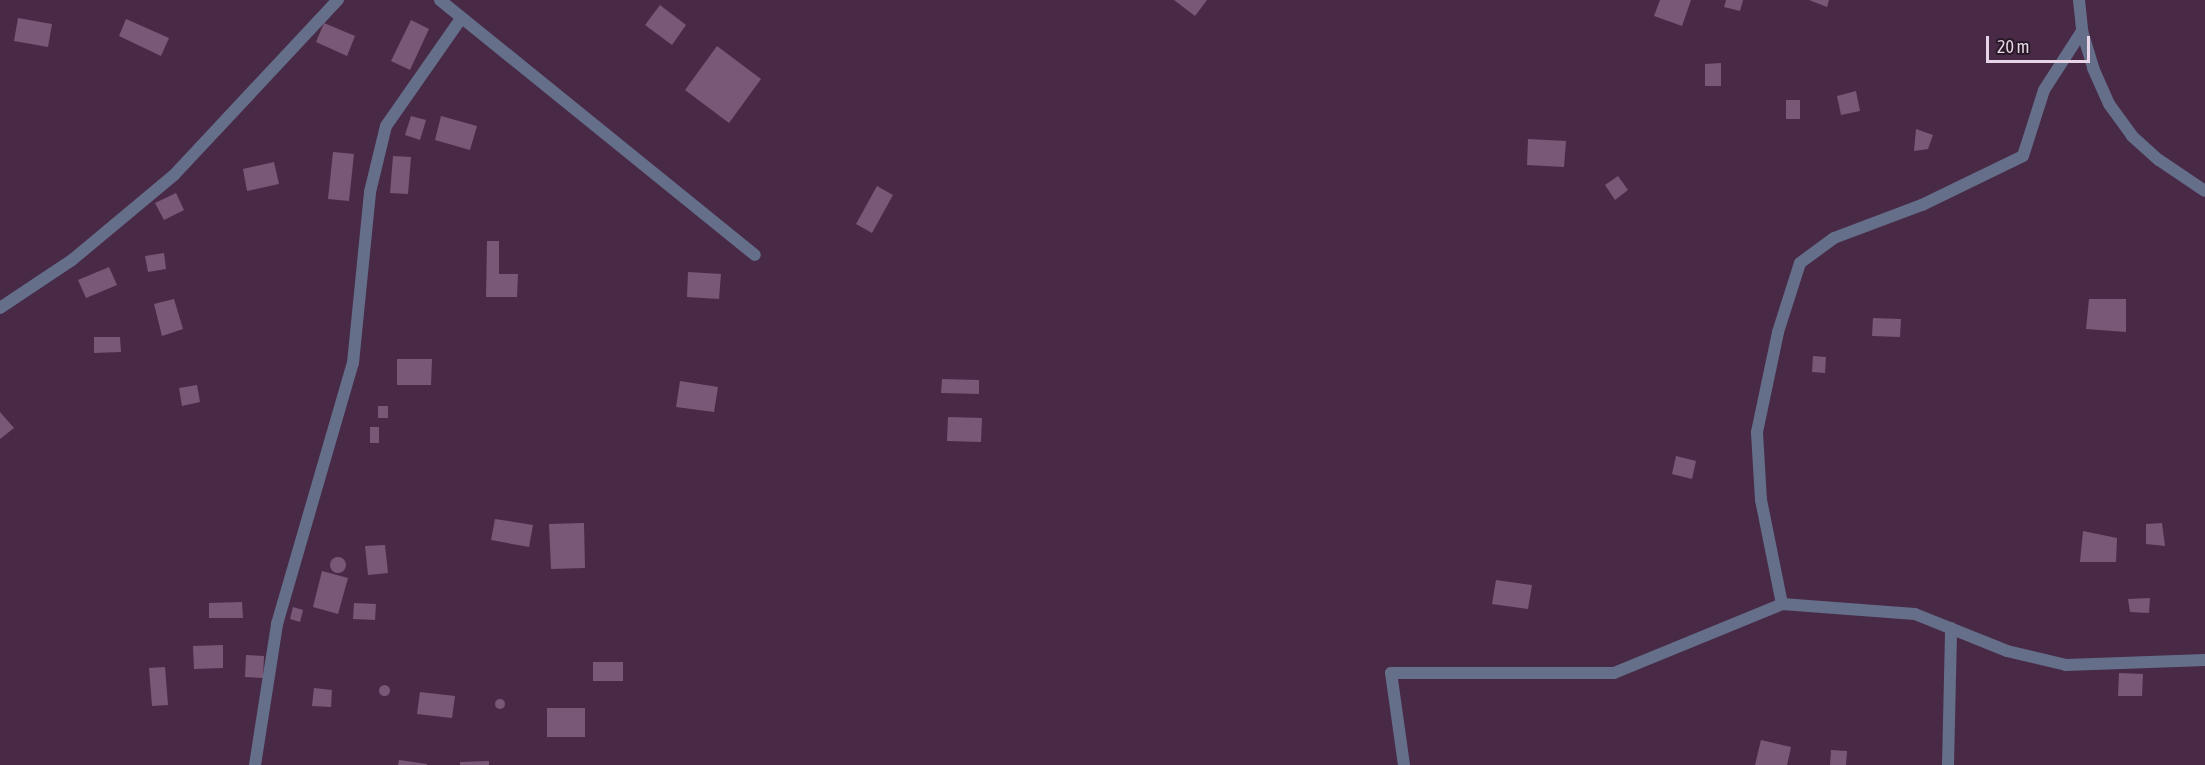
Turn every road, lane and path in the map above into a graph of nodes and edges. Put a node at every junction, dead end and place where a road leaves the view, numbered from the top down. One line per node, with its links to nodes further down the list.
1 (338, 0): 8 (street)
2 (440, 0): 4 (street)
3 (2079, 0): 5 (street)
4 (460, 20): 7 (street); 12 (street)
5 (2082, 31): 6 (street); 9 (street)
6 (2205, 191)
7 (755, 255)
8 (0, 308)
9 (1782, 604): 10 (street); 13 (street)
10 (1951, 628): 11 (street); 14 (street)
11 (2205, 660)
12 (255, 765)
13 (1404, 765)
14 (1948, 765)

